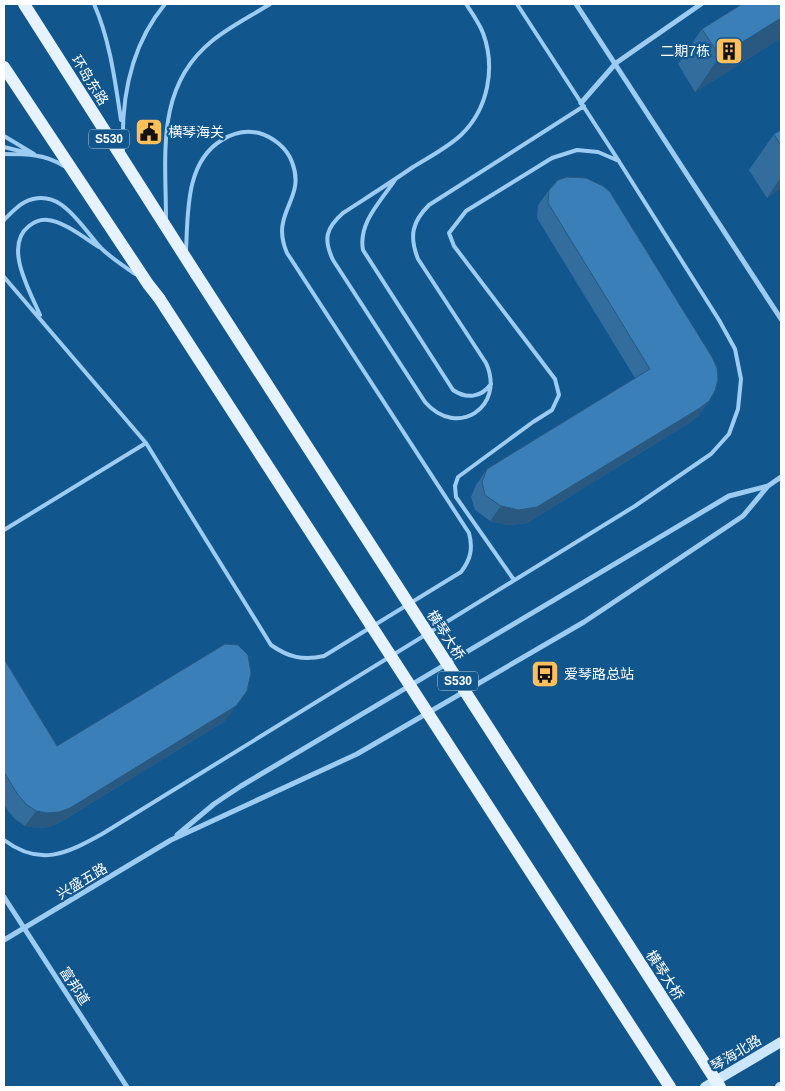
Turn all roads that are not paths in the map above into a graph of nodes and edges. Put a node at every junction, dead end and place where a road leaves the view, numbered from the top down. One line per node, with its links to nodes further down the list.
1 (24, 4): 17 (main road, 环岛东路 / S530)
2 (94, 4): 12 (lane)
3 (165, 4): 12 (lane)
4 (270, 4): 22 (lane)
5 (466, 4): 20 (lane)
6 (517, 4): 11 (lane)
7 (576, 4): 9 (street)
8 (701, 4): 9 (street)
9 (616, 63): 11 (street); 28 (street)
10 (4, 67): 19 (main road)
11 (583, 104): 18 (lane); 30 (lane)
12 (122, 125): 17 (lane)
13 (4, 136): 16 (lane)
14 (4, 147): 16 (lane)
15 (4, 154): 16 (lane)
16 (35, 154): 19 (lane)
17 (123, 161): 22 (main road, 环岛东路 / S530)
18 (619, 161): 35 (lane); 35 (lane)
19 (75, 173): 27 (main road)
20 (396, 178): 30 (lane); 30 (lane)
21 (4, 220): 23 (lane)
22 (166, 230): 24 (main road, 环岛东路 / S530)
23 (102, 249): 27 (lane); 29 (lane)
24 (185, 259): 25 (main road, 环岛东路 / S530); 31 (lane)
25 (196, 274): 45 (main road, 横琴大桥 / S530, bridge)
26 (4, 277): 29 (lane)
27 (148, 284): 43 (main road, bridge)
28 (781, 319)
29 (41, 320): 31 (lane)
30 (492, 382)
31 (146, 443): 34 (lane)
32 (781, 477): 33 (street)
33 (768, 486): 37 (street); 37 (street)
34 (4, 530)
35 (514, 580): 36 (lane)
36 (4, 840)
37 (171, 840): 39 (street, 兴盛五路)
38 (4, 898): 39 (street, 富邦道)
39 (24, 928): 40 (street, 兴盛五路); 42 (street, 富邦道)
40 (4, 940)
41 (781, 1042): 44 (main road, 琴海北路)
42 (127, 1087)
43 (670, 1087)
44 (705, 1087)
45 (720, 1087)

